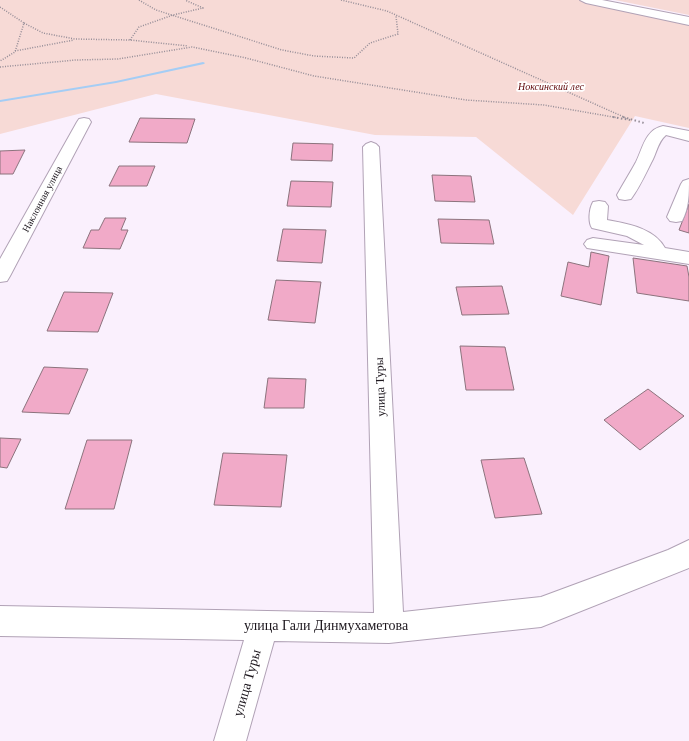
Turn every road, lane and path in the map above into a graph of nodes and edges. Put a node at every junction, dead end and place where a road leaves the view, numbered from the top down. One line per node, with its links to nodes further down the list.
1 (139, 0): 6 (path)
2 (185, 0): 6 (path)
3 (341, 0): 7 (path)
4 (586, 0): 8 (street)
5 (0, 7): 9 (path)
6 (174, 15): 7 (path); 11 (path)
7 (396, 15): 16 (path)
8 (689, 21)
9 (24, 22): 10 (path); 13 (path)
10 (75, 39): 11 (path); 13 (path)
11 (130, 40): 12 (path)
12 (192, 47): 15 (path); 16 (path)
13 (15, 51): 14 (path)
14 (0, 61)
15 (0, 67)
16 (630, 120): 18 (path)
17 (84, 122): 28 (street, Наклонная улица)
18 (645, 123)
19 (689, 136): 22 (street)
20 (371, 147): 32 (street, улица Туры)
21 (689, 184): 24 (street)
22 (625, 195)
23 (599, 206): 26 (street)
24 (676, 216)
25 (593, 244): 26 (street)
26 (658, 254): 27 (street)
27 (689, 258)
28 (0, 276)
29 (689, 554): 32 (street, улица Гали Динмухаметова)
30 (0, 621): 31 (street, улица Гали Динмухаметова)
31 (263, 625): 32 (street, улица Гали Динмухаметова); 33 (street, улица Туры)
32 (389, 628)
33 (230, 741)

